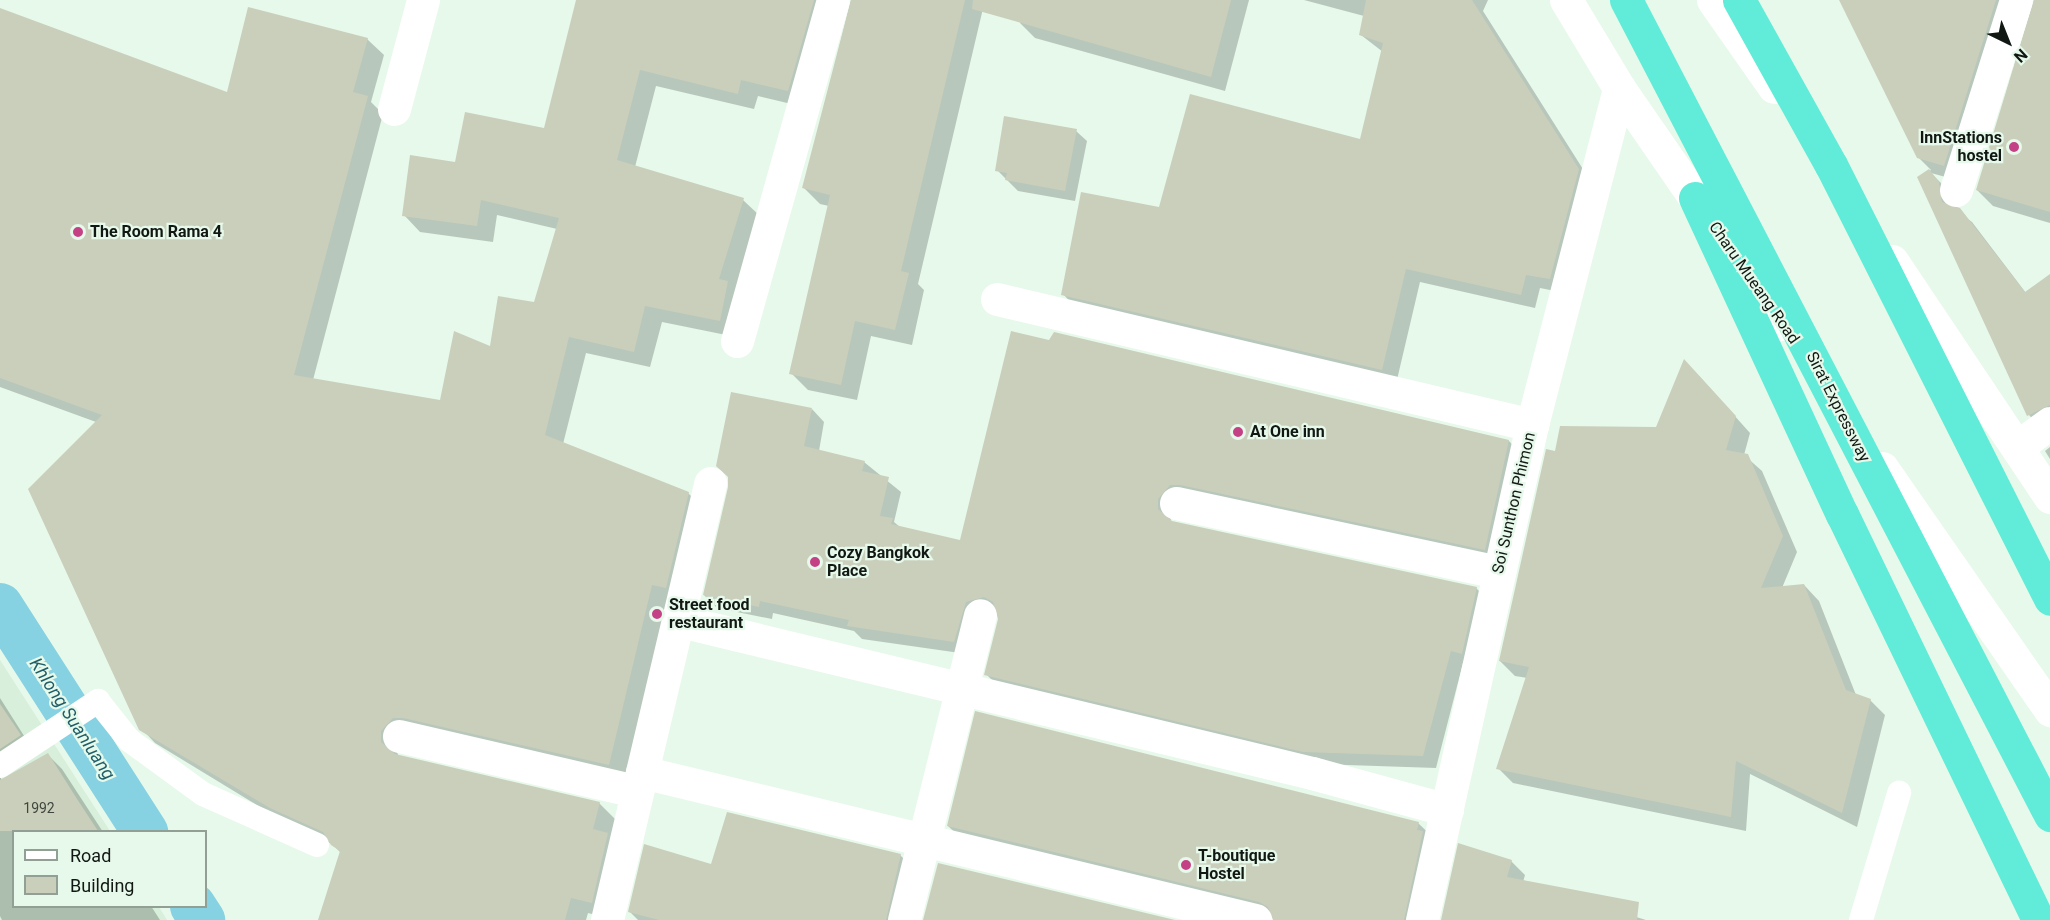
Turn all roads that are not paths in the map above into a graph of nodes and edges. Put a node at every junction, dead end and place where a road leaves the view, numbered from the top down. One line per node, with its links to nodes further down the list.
1 (423, 0): 9 (street)
2 (833, 0): 13 (street)
3 (1566, 0): 8 (street, Charu Mueang Road)
4 (1626, 0): 31 (highway, Sirat Expressway)
5 (1713, 0): 16 (street)
6 (1739, 0): 21 (highway)
7 (2016, 0): 10 (street)
8 (1619, 88): 11 (street, Charu Mueang Road); 15 (street, Soi Sunthon Phimon)
9 (394, 109)
10 (1956, 190)
11 (1695, 198): 25 (street, Charu Mueang Road); 39 (highway)
12 (997, 299): 15 (street)
13 (737, 340)
14 (2050, 423): 16 (street)
15 (1532, 425): 20 (street, Soi Sunthon Phimon)
16 (2017, 447): 18 (street)
17 (710, 483): 23 (street)
18 (2050, 497)
19 (1176, 503): 20 (street)
20 (1497, 572): 30 (street, Soi Sunthon Phimon)
21 (2050, 599)
22 (980, 615): 24 (street)
23 (680, 621): 24 (street); 28 (street)
24 (961, 687): 30 (street); 32 (street)
25 (2050, 710)
26 (399, 736): 28 (street)
27 (0, 766): 33 (lane)
28 (639, 781): 32 (street); 34 (street)
29 (1899, 793): 38 (lane)
30 (1447, 810): 37 (street, Soi Sunthon Phimon)
31 (2050, 815)
32 (925, 841): 35 (street); 36 (street)
33 (317, 845)
34 (607, 920)
35 (904, 920)
36 (1255, 920)
37 (1422, 920)
38 (1862, 920)
39 (2038, 920)

